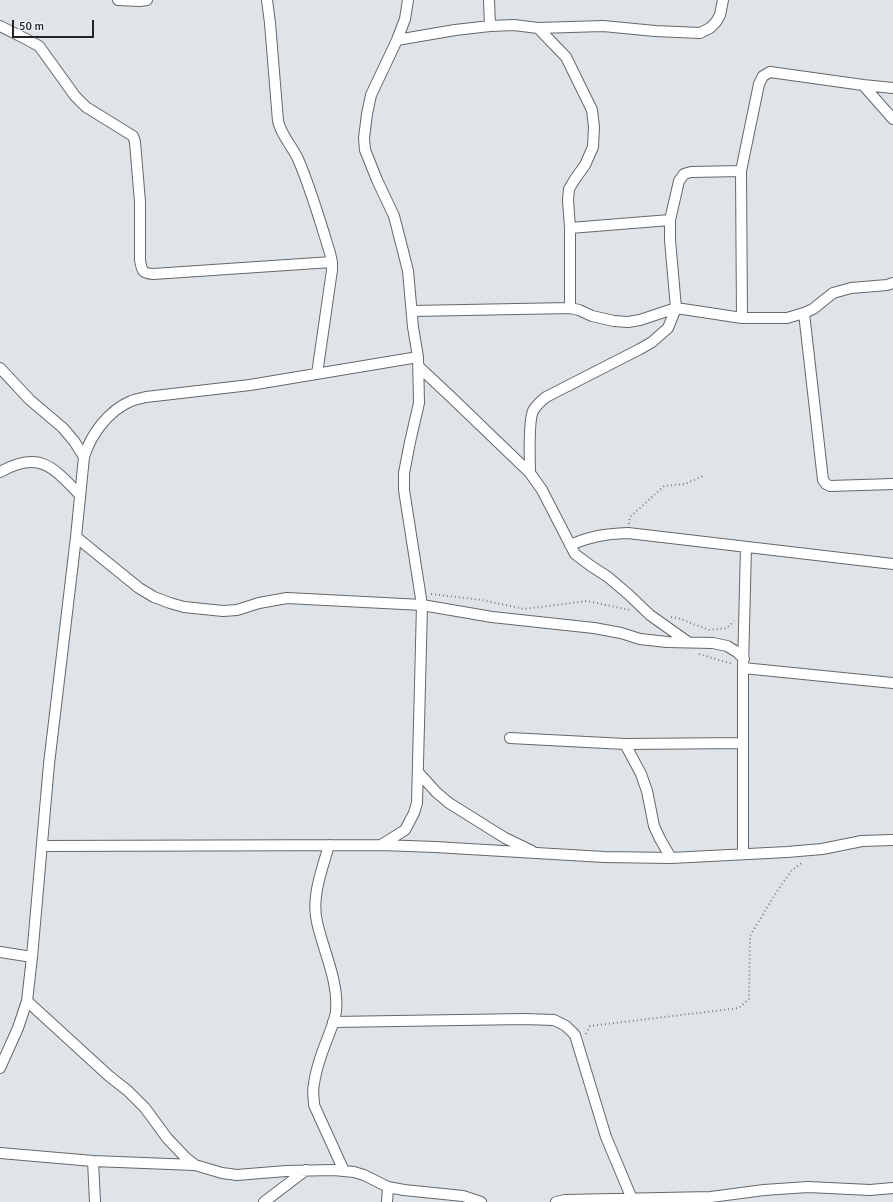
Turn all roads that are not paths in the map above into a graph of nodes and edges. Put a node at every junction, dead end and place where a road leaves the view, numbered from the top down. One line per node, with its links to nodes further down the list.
1 (118, 0): 2 (street)
2 (147, 0)
3 (267, 0): 17 (street)
4 (408, 0): 10 (street)
5 (489, 0): 8 (street)
6 (723, 0): 9 (street)
7 (0, 26): 17 (street)
8 (490, 26): 9 (street); 10 (street)
9 (538, 28): 16 (street)
10 (397, 40): 21 (street)
11 (863, 85): 12 (street); 13 (street); 14 (street)
12 (893, 88)
13 (893, 119)
14 (741, 171): 15 (street); 23 (street)
15 (670, 220): 16 (street); 20 (street)
16 (570, 228): 19 (street)
17 (332, 262): 26 (street)
18 (893, 283): 22 (street)
19 (570, 308): 20 (street); 21 (street)
20 (676, 308): 23 (street); 29 (street)
21 (412, 311): 24 (street)
22 (804, 313): 23 (street); 30 (street)
23 (742, 318)
24 (419, 362): 26 (street); 29 (street); 36 (street)
25 (0, 368): 27 (street)
26 (317, 374): 27 (street)
27 (84, 457): 31 (street)
28 (0, 472): 31 (street)
29 (530, 473): 33 (street)
30 (893, 484)
31 (80, 495): 32 (street)
32 (76, 537): 36 (street); 46 (street)
33 (570, 545): 34 (street); 37 (street)
34 (746, 547): 35 (street); 38 (street)
35 (893, 564)
36 (422, 606): 37 (street); 43 (street)
37 (688, 642): 38 (street)
38 (744, 663): 39 (street); 41 (street)
39 (893, 683)
40 (510, 738): 42 (street)
41 (743, 743): 42 (street); 49 (street)
42 (625, 744): 50 (street)
43 (418, 772): 47 (street); 48 (street)
44 (893, 840): 49 (street)
45 (329, 845): 46 (street); 47 (street); 54 (street)
46 (42, 846): 52 (street)
47 (381, 846): 48 (street)
48 (537, 854): 50 (street)
49 (743, 854): 50 (street)
50 (671, 858)
51 (0, 952): 52 (street)
52 (32, 957): 53 (street)
53 (27, 1001): 55 (street); 58 (street)
54 (333, 1022): 60 (street); 63 (street)
55 (0, 1068)
56 (0, 1153): 57 (street)
57 (93, 1161): 58 (street); 64 (street)
58 (195, 1165): 59 (street)
59 (306, 1170): 60 (street); 65 (street)
60 (344, 1171): 61 (street)
61 (388, 1187): 66 (street); 67 (street)
62 (893, 1188): 63 (street)
63 (632, 1199): 68 (street)
64 (95, 1202)
65 (264, 1202)
66 (387, 1202)
67 (481, 1202)
68 (556, 1202)

